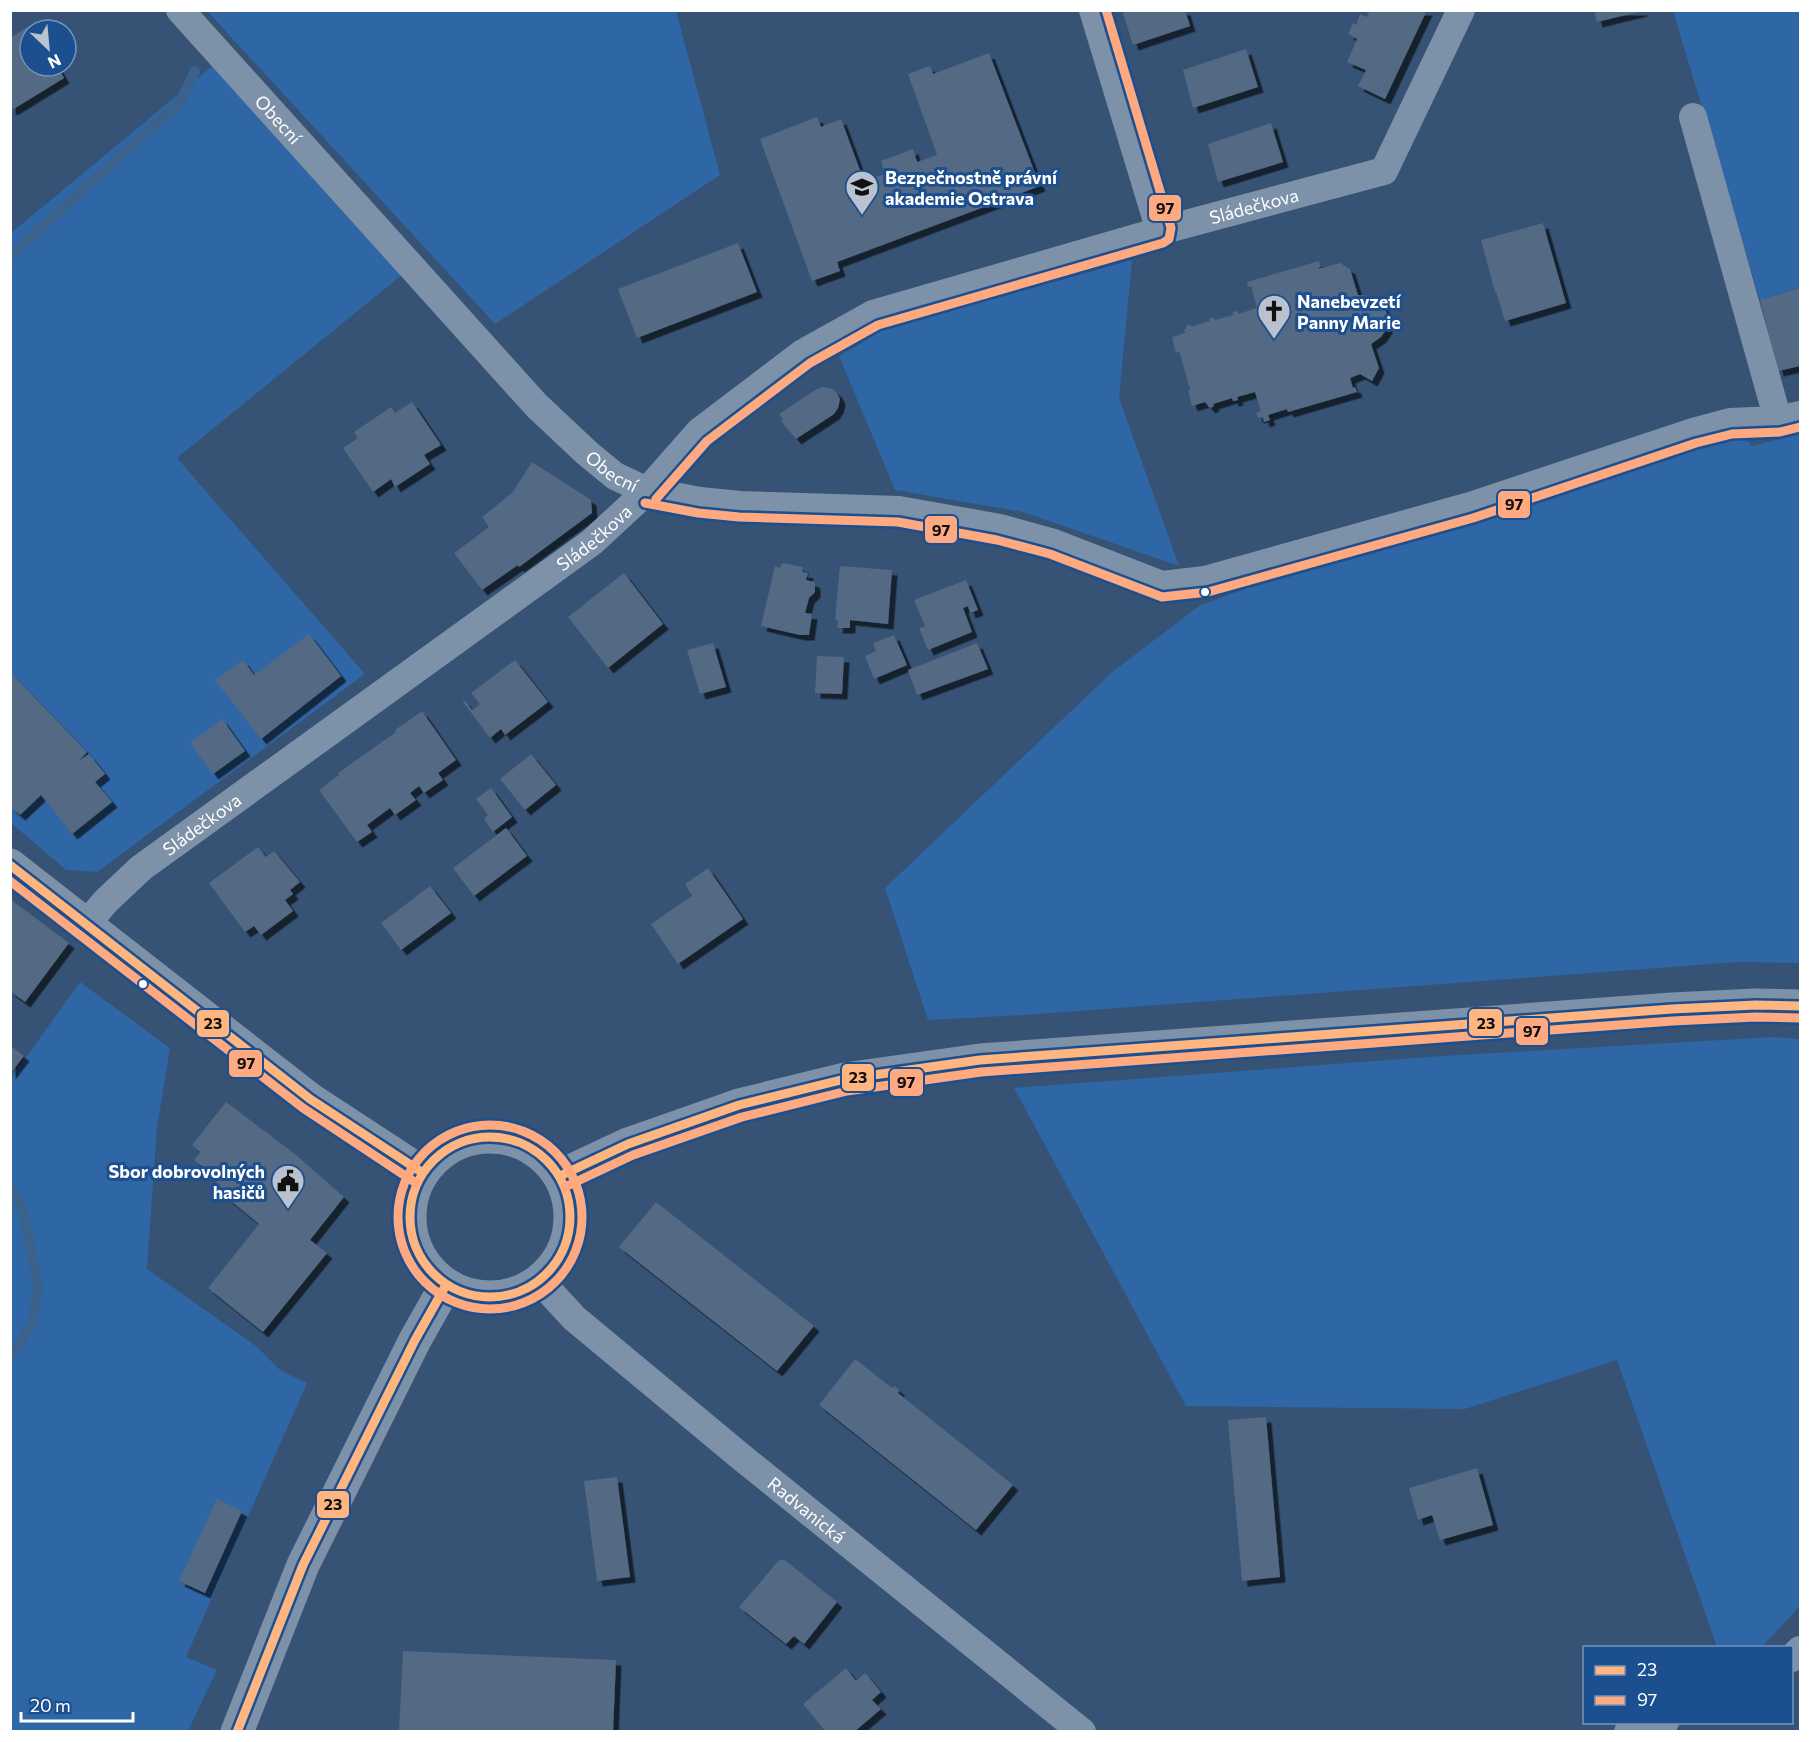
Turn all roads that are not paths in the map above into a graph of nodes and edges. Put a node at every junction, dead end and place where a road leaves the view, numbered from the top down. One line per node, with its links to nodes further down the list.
1 (180, 10): 7 (street, Obecní)
2 (1093, 10): 5 (street)
3 (1461, 10): 5 (street, Sládečkova)
4 (1693, 117): 6 (street)
5 (1160, 231): 7 (street, Sládečkova)
6 (1789, 417): 7 (street, Obecní)
7 (647, 491): 9 (street, Sládečkova)
8 (12, 869): 9 (street)
9 (87, 923): 11 (street)
10 (1800, 1006): 12 (street)
11 (423, 1173): 12 (street); 14 (street)
12 (560, 1176): 13 (street)
13 (540, 1281): 14 (street); 17 (street, Radvanická)
14 (446, 1285): 16 (street)
15 (1657, 1724): 18 (street)
16 (237, 1731)
17 (1082, 1731)
18 (1628, 1731)

